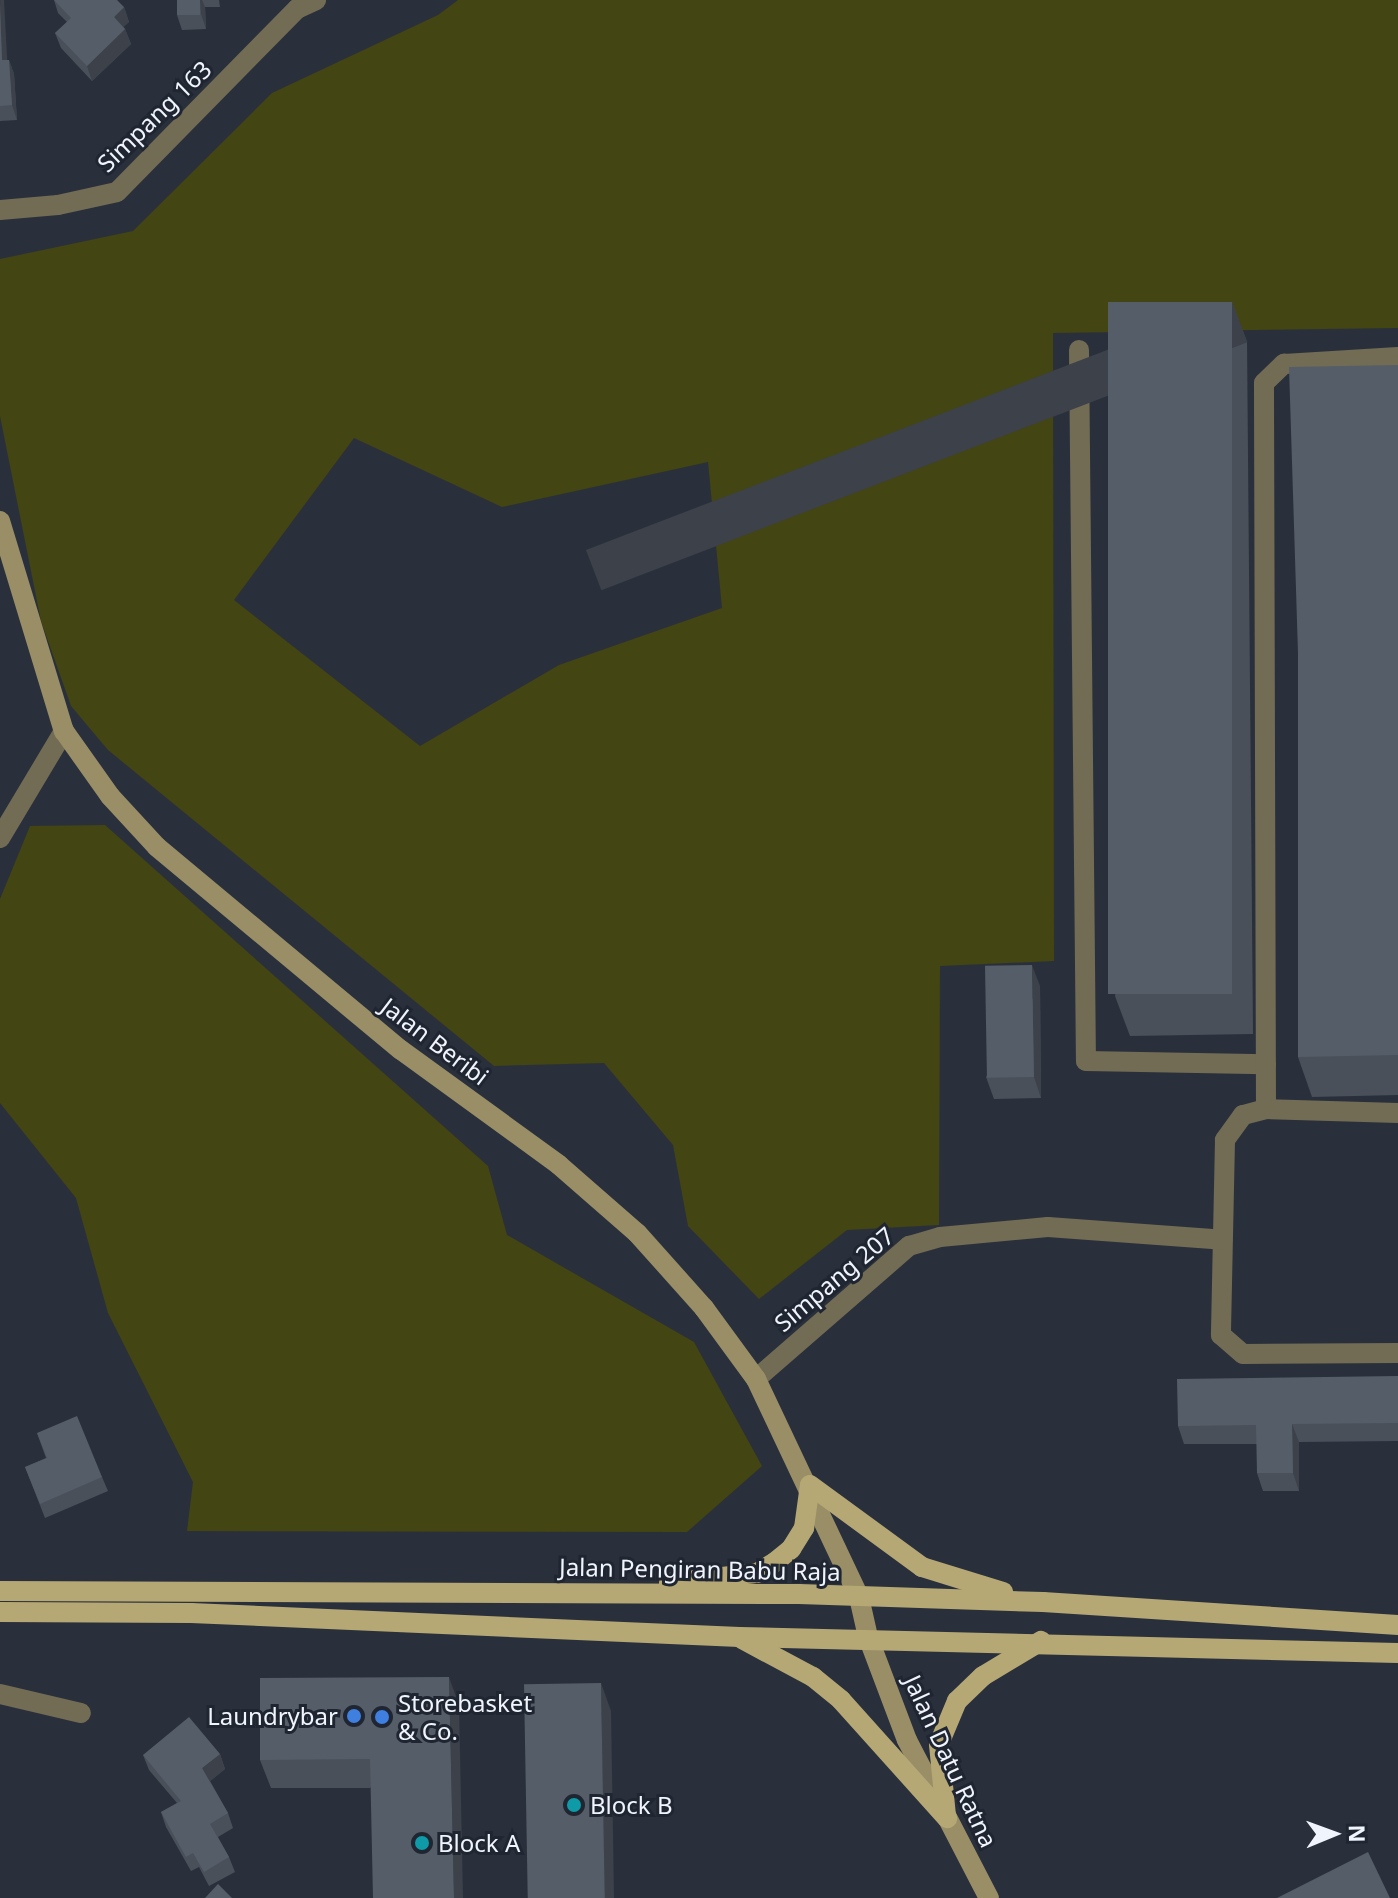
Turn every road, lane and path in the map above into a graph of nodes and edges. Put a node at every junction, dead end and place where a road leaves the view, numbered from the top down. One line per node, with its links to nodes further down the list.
1 (316, 0): 2 (street, Simpang 163)
2 (296, 5): 3 (street, Simpang 163)
3 (0, 210)
4 (1079, 350): 9 (street)
5 (1398, 357): 9 (street)
6 (0, 521): 7 (main road, Jalan Beribi)
7 (64, 731): 8 (street); 14 (main road, Jalan Beribi)
8 (0, 838)
9 (1266, 1064): 10 (street)
10 (1266, 1109): 11 (street); 12 (street)
11 (1398, 1113)
12 (1223, 1240): 13 (street); 14 (street, Simpang 207)
13 (1398, 1353)
14 (756, 1379): 15 (main road, Jalan Beribi)
15 (810, 1485): 17 (main road); 18 (main road, Jalan Beribi); 19 (main road)
16 (0, 1591): 17 (main road, Jalan Pengiran Babu Raja)
17 (586, 1594): 18 (main road, Jalan Pengiran Babu Raja)
18 (859, 1597): 19 (main road, Jalan Pengiran Babu Raja); 23 (main road, Jalan Datu Ratna)
19 (1043, 1602): 21 (main road, Jalan Pengiran Babu Raja)
20 (0, 1612): 22 (main road)
21 (1398, 1625)
22 (739, 1637): 23 (main road); 28 (main road)
23 (868, 1637): 24 (main road); 28 (main road, Jalan Datu Ratna)
24 (1041, 1641): 25 (main road); 28 (main road)
25 (1398, 1653)
26 (0, 1694): 27 (street)
27 (81, 1713)
28 (947, 1818): 29 (main road, Jalan Datu Ratna)
29 (989, 1898)

